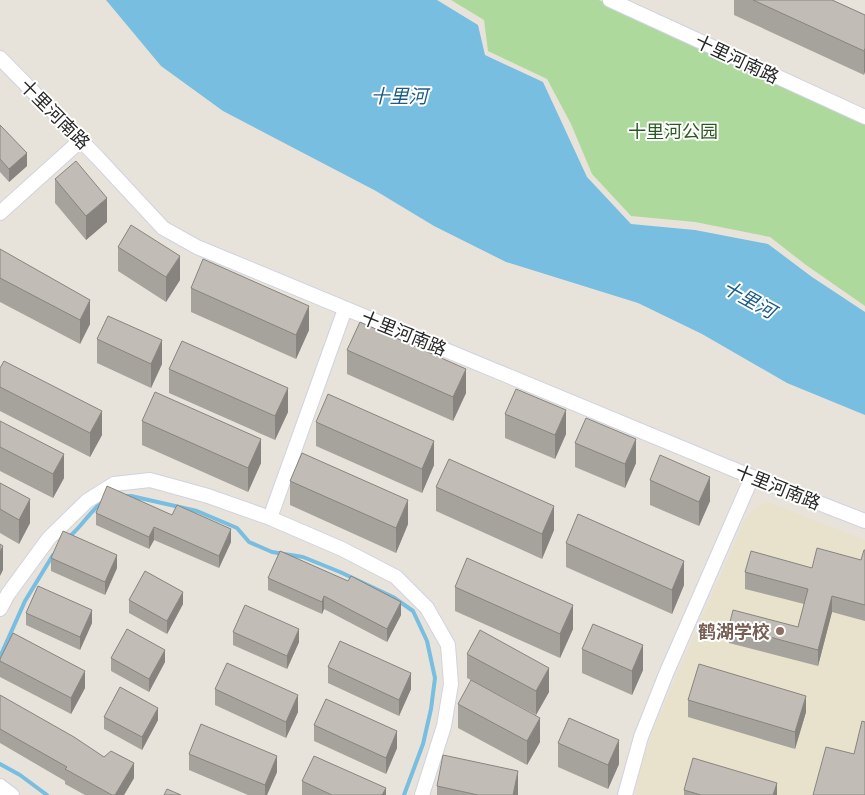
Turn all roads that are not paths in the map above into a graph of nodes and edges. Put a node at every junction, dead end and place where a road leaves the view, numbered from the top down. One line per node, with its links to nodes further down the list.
1 (610, 0): 3 (street, 十里河南路)
2 (0, 58): 4 (street, 十里河南路)
3 (865, 117)
4 (80, 140): 5 (street); 6 (street, 十里河南路)
5 (0, 213)
6 (345, 309): 7 (street, 十里河南路); 8 (street)
7 (752, 477): 9 (street, 十里河南路); 14 (street)
8 (270, 518): 10 (street); 13 (street)
9 (865, 521)
10 (0, 609)
11 (0, 786): 12 (street)
12 (12, 795)
13 (422, 795)
14 (625, 795)

